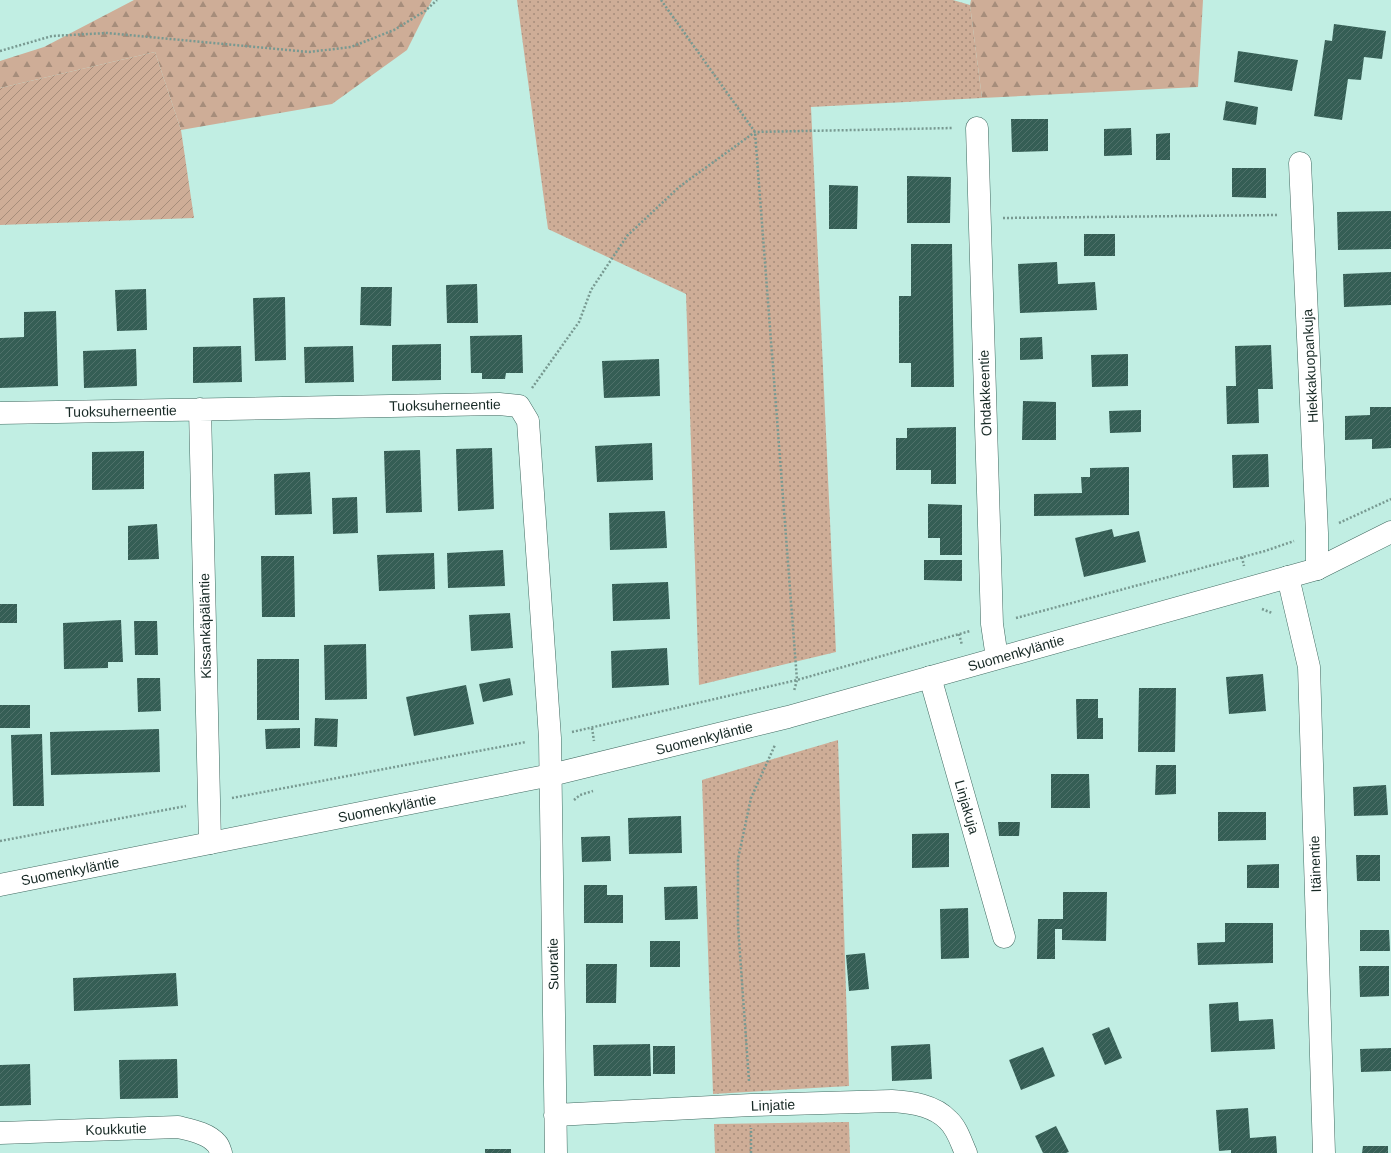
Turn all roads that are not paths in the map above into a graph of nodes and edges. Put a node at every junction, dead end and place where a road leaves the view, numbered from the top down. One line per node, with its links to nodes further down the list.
1 (978, 128): 8 (street, Ohdakkeentie)
2 (1300, 163): 6 (street, Hiekkakuopankuja)
3 (200, 409): 4 (street, Tuoksuherneentie); 10 (street, Tuoksuherneentie); 11 (street, Kissankäpäläntie)
4 (0, 413)
5 (1391, 532): 6 (street, Suomenkyläntie)
6 (1317, 569): 7 (street, Suomenkyläntie)
7 (1288, 577): 8 (street, Suomenkyläntie); 19 (street, Itäinentie)
8 (997, 658): 9 (street, Suomenkyläntie)
9 (930, 677): 10 (street, Suomenkyläntie); 13 (street, Linjakuja)
10 (551, 775): 11 (street, Suomenkyläntie); 14 (street, Suoratie)
11 (210, 843): 12 (street, Suomenkyläntie)
12 (0, 885)
13 (1004, 937)
14 (555, 1115): 17 (street, Suoratie); 18 (street, Linjatie)
15 (0, 1133): 16 (street, Koukkutie)
16 (221, 1153)
17 (556, 1153)
18 (966, 1153)
19 (1324, 1153)

